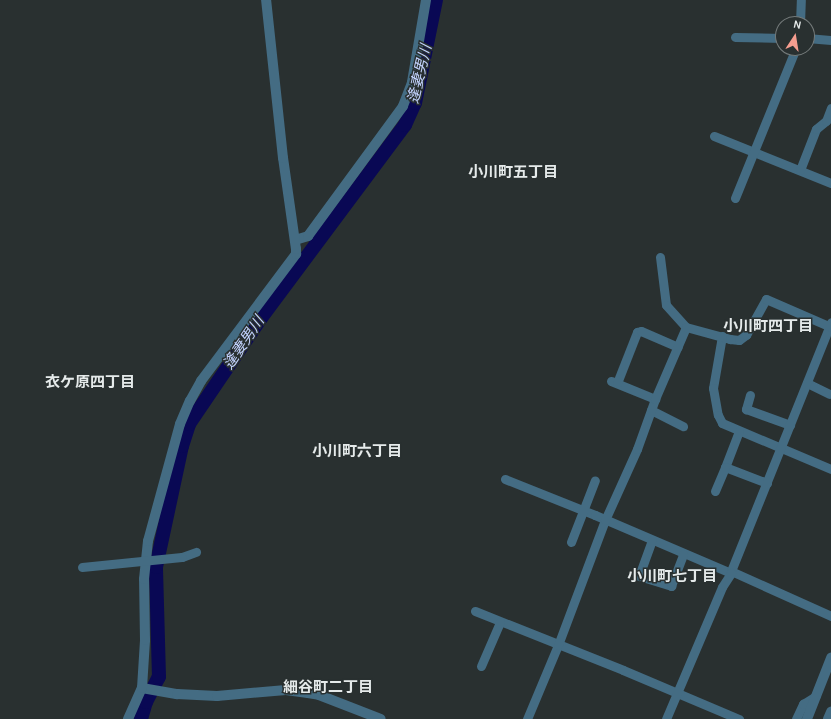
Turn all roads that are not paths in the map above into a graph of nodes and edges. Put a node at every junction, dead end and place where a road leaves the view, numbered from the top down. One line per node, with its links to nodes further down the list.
1 (266, 0): 16 (street)
2 (426, 0): 16 (street)
3 (801, 0): 4 (street)
4 (800, 16)
5 (735, 37): 6 (street)
6 (775, 38)
7 (815, 39): 8 (street)
8 (831, 40)
9 (793, 56): 12 (street)
10 (831, 108): 13 (street)
11 (714, 136): 12 (street)
12 (755, 152): 13 (street); 15 (street)
13 (800, 170): 14 (street)
14 (831, 183)
15 (735, 198)
16 (295, 240): 51 (street)
17 (660, 257): 19 (street)
18 (831, 325): 20 (street); 22 (street)
19 (686, 327): 20 (street); 21 (street)
20 (722, 336): 29 (street)
21 (678, 347): 25 (street); 25 (street)
22 (807, 383): 23 (street); 27 (street)
23 (830, 394)
24 (750, 395): 27 (street)
25 (655, 399): 26 (street)
26 (651, 410): 28 (street); 38 (street)
27 (790, 425): 30 (street)
28 (683, 426)
29 (740, 431): 30 (street); 31 (street)
30 (782, 448): 32 (street); 35 (street)
31 (726, 467): 35 (street); 36 (street)
32 (831, 468)
33 (505, 479): 37 (street)
34 (595, 480): 37 (street)
35 (767, 483): 44 (street)
36 (715, 491)
37 (584, 511): 38 (street); 40 (street)
38 (605, 520): 39 (street); 48 (street)
39 (652, 540): 42 (street); 42 (street)
40 (571, 542)
41 (196, 552): 43 (street, bridge)
42 (683, 554): 44 (street)
43 (82, 567)
44 (731, 572): 46 (street); 52 (street)
45 (475, 612): 47 (street)
46 (831, 616)
47 (500, 622): 48 (street); 50 (street)
48 (558, 645): 52 (street); 57 (street)
49 (831, 658): 53 (street)
50 (481, 666)
51 (145, 689): 55 (street); 56 (street)
52 (677, 693): 58 (street); 59 (street)
53 (816, 696): 60 (street); 61 (street)
54 (831, 712): 62 (street)
55 (128, 719)
56 (381, 719)
57 (527, 719)
58 (666, 719)
59 (738, 719)
60 (796, 719)
61 (807, 719)
62 (828, 719)

